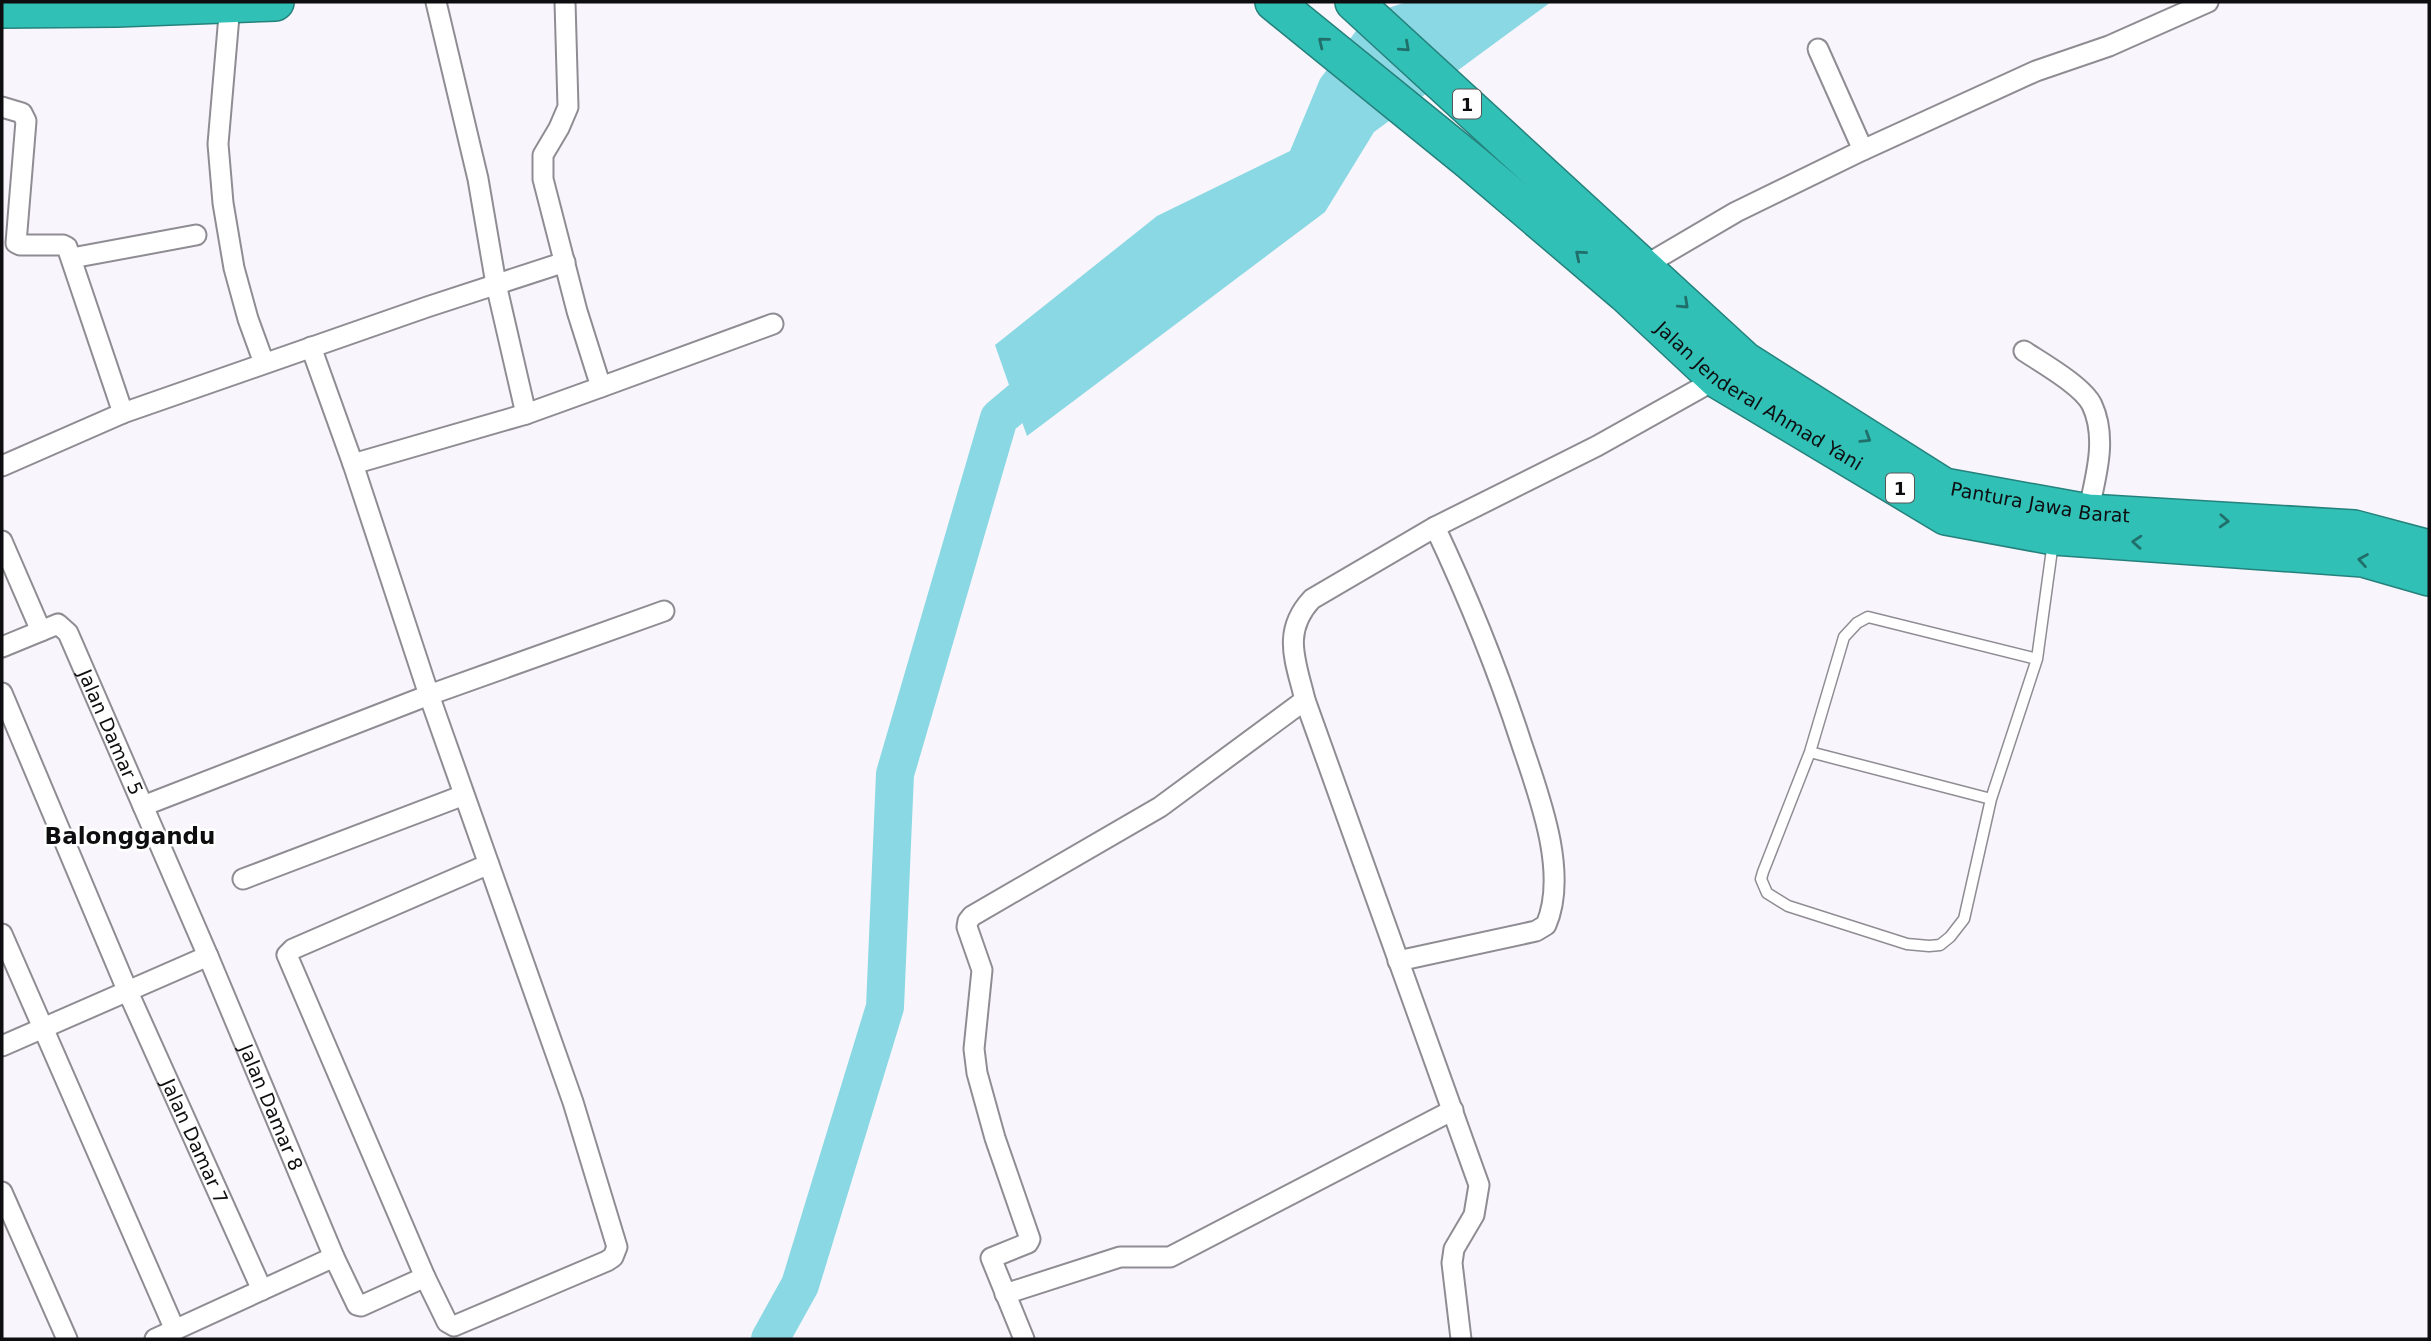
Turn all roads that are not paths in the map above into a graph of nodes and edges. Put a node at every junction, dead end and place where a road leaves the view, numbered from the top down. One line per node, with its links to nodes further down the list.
1 (275, 2): 7 (highway)
2 (436, 2): 16 (street)
3 (565, 2): 14 (street)
4 (1273, 2): 15 (highway, 1, one-way to 4)
5 (1354, 2): 15 (highway, Pantura Jawa Barat / 1, one-way to 15)
6 (2208, 2): 11 (street)
7 (230, 4): 8 (highway); 20 (street)
8 (2, 9)
9 (1818, 48): 11 (street)
10 (2, 107): 13 (street)
11 (1863, 150): 15 (street)
12 (196, 235): 13 (street)
13 (72, 258): 23 (street)
14 (565, 262): 16 (street); 22 (street)
15 (1635, 280): 21 (highway, Pantura Jawa Barat / 1)
16 (496, 284): 18 (street); 24 (street)
17 (773, 324): 22 (street)
18 (311, 346): 20 (street); 25 (street)
19 (2024, 351): 27 (street)
20 (264, 363): 23 (street)
21 (1731, 370): 27 (highway, Pantura Jawa Barat / 1, one-way to 27); 28 (street); 29 (highway, Jalan Jenderal Ahmad Yani / 1)
22 (601, 387): 24 (street)
23 (123, 413): 26 (street)
24 (526, 414): 25 (street)
25 (353, 464): 37 (street)
26 (2, 466)
27 (2088, 513): 31 (highway, Pantura Jawa Barat / 1, one-way to 31)
28 (1435, 527): 38 (street); 47 (street)
29 (2054, 536): 31 (highway, Jalan Jenderal Ahmad Yani / 1, one-way to 29); 35 (lane)
30 (2, 541): 33 (street)
31 (2426, 549)
32 (664, 611): 37 (street)
33 (41, 631): 34 (street); 42 (street, Jalan Damar 5)
34 (2, 647)
35 (2037, 659): 39 (lane); 41 (lane)
36 (2, 693): 48 (street, Jalan Damar 7)
37 (429, 695): 40 (street); 42 (street)
38 (1304, 700): 47 (street); 56 (street)
39 (1810, 752): 41 (lane); 41 (lane)
40 (464, 795): 43 (street); 44 (street)
41 (1991, 799)
42 (143, 806): 46 (street, Jalan Damar 5)
43 (489, 864): 54 (street); 54 (street)
44 (243, 879)
45 (2, 934): 49 (street)
46 (208, 956): 48 (street); 53 (street, Jalan Damar 8)
47 (1398, 961): 51 (street)
48 (128, 992): 49 (street); 55 (street, Jalan Damar 7)
49 (42, 1028): 50 (street); 57 (street)
50 (2, 1046)
51 (1453, 1110): 56 (street); 61 (street)
52 (2, 1192): 58 (street)
53 (334, 1257): 54 (street, Jalan Damar 8); 55 (street)
54 (425, 1276)
55 (262, 1290): 57 (street)
56 (1005, 1294): 60 (street)
57 (175, 1330): 59 (street)
58 (66, 1339)
59 (155, 1339)
60 (1024, 1339)
61 (1461, 1339)

